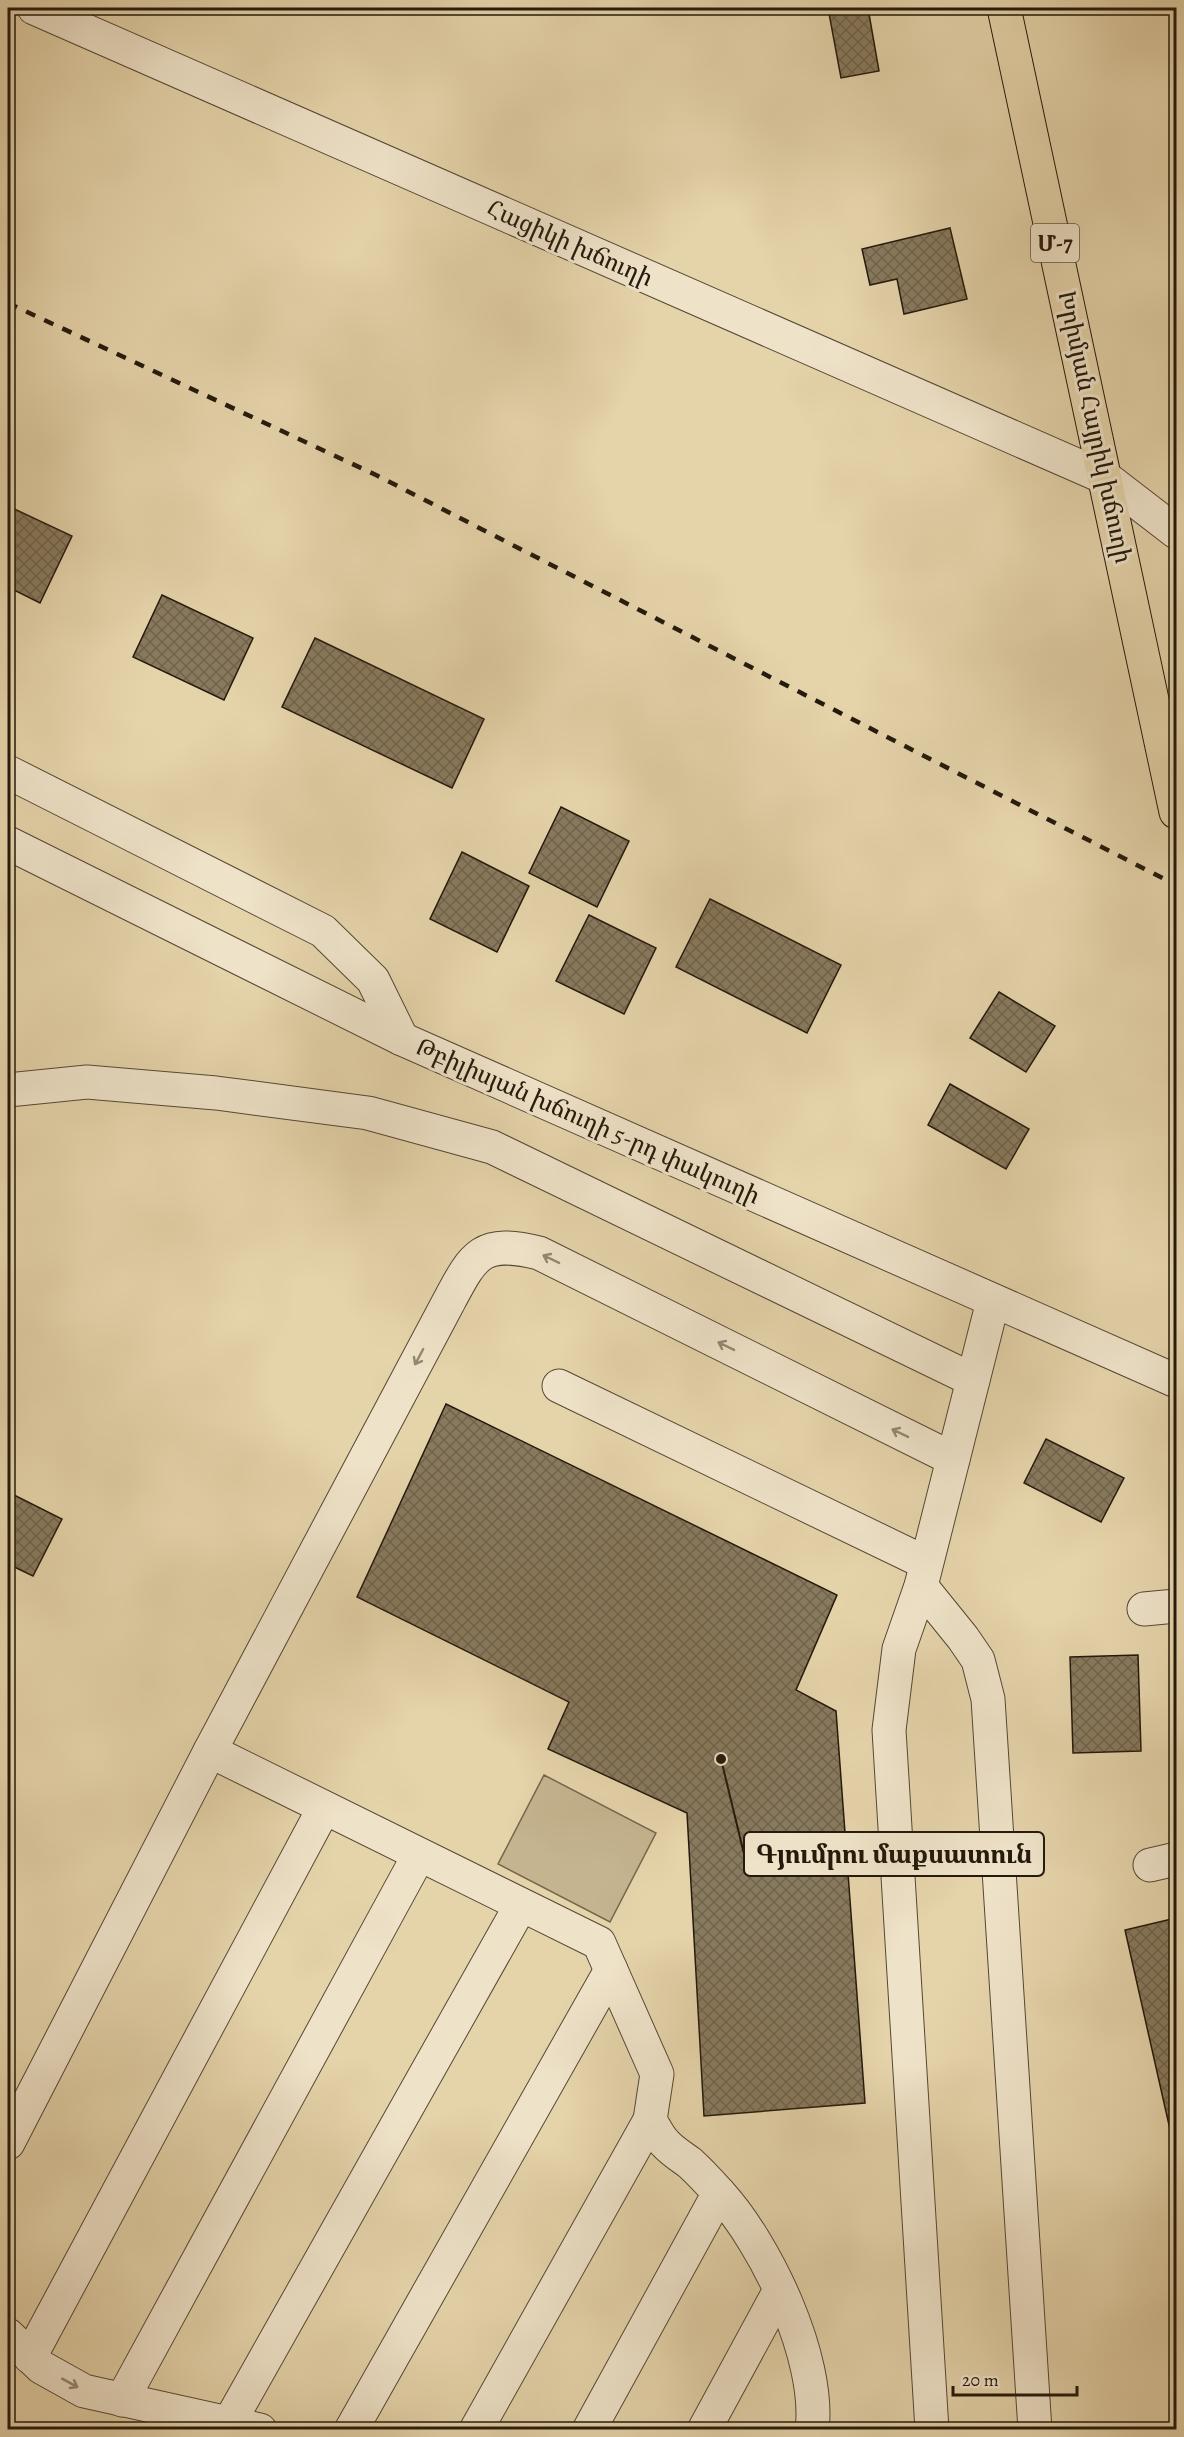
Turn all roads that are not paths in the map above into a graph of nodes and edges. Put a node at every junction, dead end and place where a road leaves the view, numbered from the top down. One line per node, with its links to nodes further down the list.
1 (34, 8): 3 (street, Հացիկի խճուղի)
2 (1004, 8): 3 (highway, Խրիմյան Հայրիկ խճուղի / Մ-7)
3 (1106, 478): 4 (street, Հացիկի խճուղի); 6 (highway, Խրիմյան Հայրիկ խճուղի / Մ-7)
4 (1176, 532)
5 (8, 772): 8 (street)
6 (1176, 812)
7 (8, 843): 8 (street, Թբիլիսյան խճուղի 5-րդ փակուղի)
8 (402, 1039): 10 (street, Թբիլիսյան խճուղի 5-րդ փակուղի)
9 (8, 1090): 11 (street)
10 (993, 1301): 11 (street); 12 (street, Թբիլիսյան խճուղի 5-րդ փակուղի)
11 (973, 1380): 14 (street)
12 (1176, 1381)
13 (559, 1386): 15 (street)
14 (953, 1460): 15 (street); 18 (street, one-way to 18)
15 (924, 1575): 36 (street); 37 (street)
16 (1176, 1605): 17 (street)
17 (1144, 1609)
18 (210, 1751): 19 (street); 24 (street)
19 (324, 1808): 20 (street); 27 (street)
20 (419, 1855): 21 (street); 28 (street)
21 (521, 1905): 22 (street); 29 (street)
22 (610, 1970): 23 (street); 31 (street)
23 (650, 2120): 25 (street); 32 (street)
24 (8, 2143)
25 (719, 2193): 26 (street); 33 (street)
26 (780, 2290): 34 (street); 35 (street)
27 (19, 2346): 28 (street, one-way to 28)
28 (122, 2400): 29 (street)
29 (229, 2423): 30 (street)
30 (260, 2430)
31 (351, 2430)
32 (476, 2430)
33 (589, 2430)
34 (704, 2430)
35 (812, 2430)
36 (932, 2430)
37 (1035, 2430)

